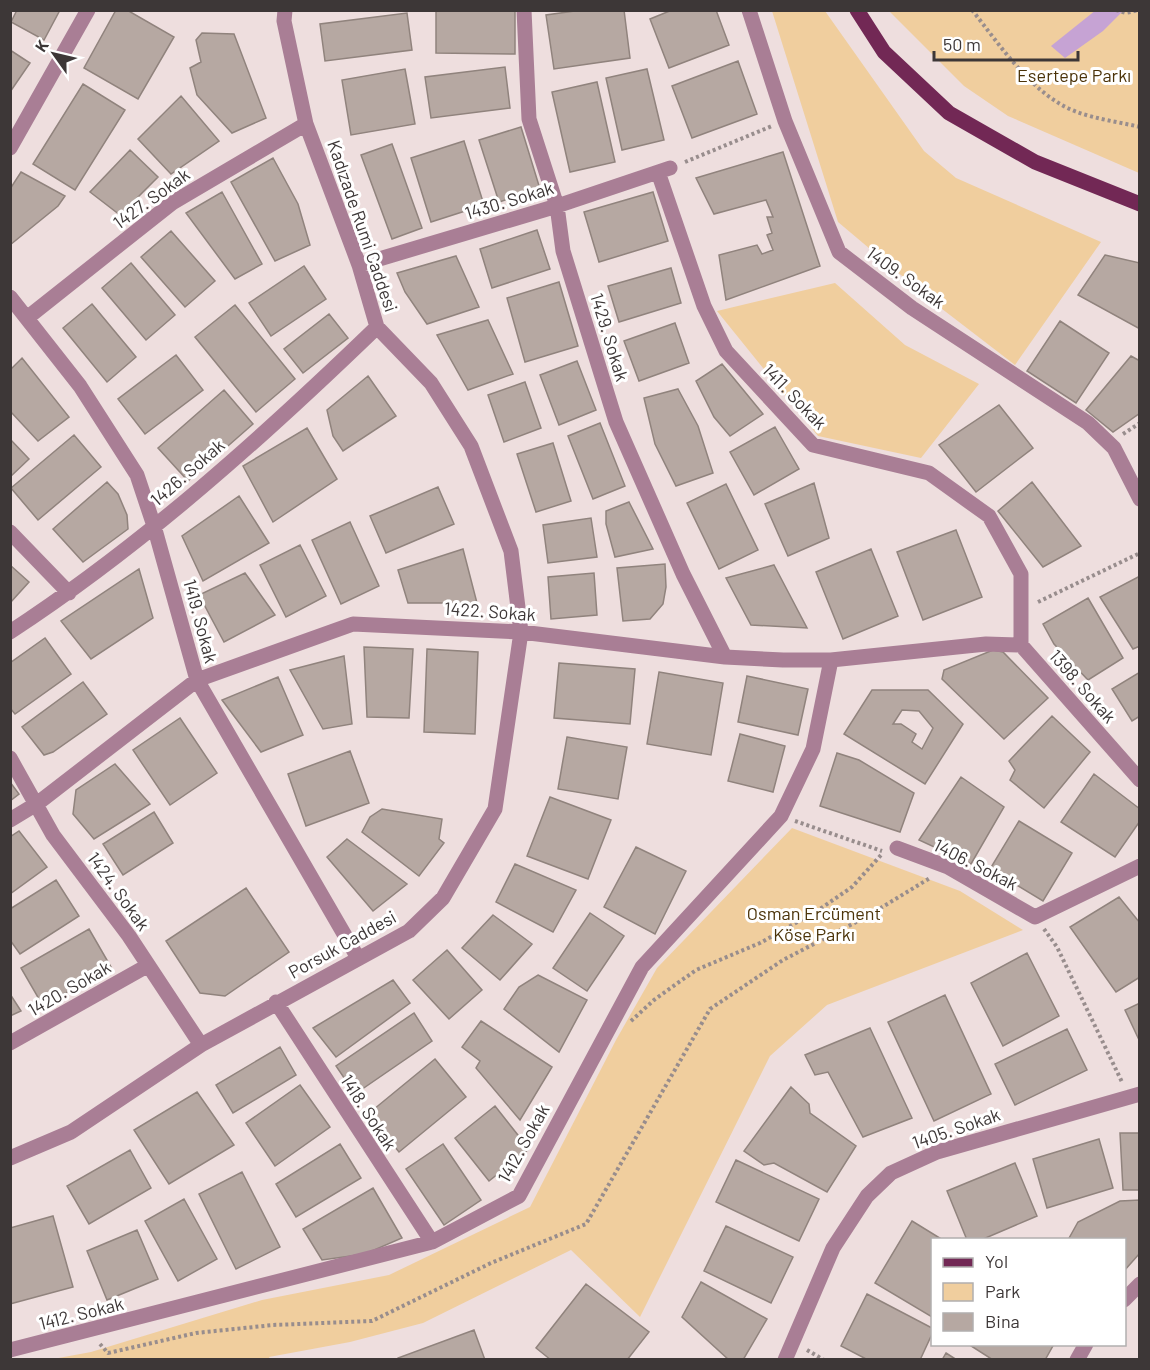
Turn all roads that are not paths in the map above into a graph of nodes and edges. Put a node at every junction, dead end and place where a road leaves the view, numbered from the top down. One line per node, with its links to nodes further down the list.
1 (88, 10): 7 (street)
2 (285, 10): 6 (street, Kadızade Rumi Caddesi)
3 (524, 10): 10 (street, 1429. Sokak)
4 (749, 10): 15 (street, 1409. Sokak)
5 (857, 10): 9 (main road)
6 (306, 124): 11 (street, Kadızade Rumi Caddesi); 13 (street, 1427. Sokak)
7 (10, 148)
8 (664, 170): 10 (street, 1430. Sokak); 21 (street, 1411. Sokak)
9 (1140, 204)
10 (557, 206): 11 (street, 1430. Sokak); 22 (street, 1429. Sokak)
11 (359, 265): 14 (street, Kadızade Rumi Caddesi)
12 (10, 297): 13 (street, 1419. Sokak)
13 (27, 318): 16 (street, 1419. Sokak)
14 (377, 327): 16 (street, 1426. Sokak); 20 (street, Kadızade Rumi Caddesi)
15 (1140, 499)
16 (154, 526): 18 (street, 1426. Sokak); 24 (street, 1419. Sokak)
17 (10, 532): 18 (street)
18 (69, 593): 19 (street, 1426. Sokak)
19 (10, 632)
20 (521, 632): 22 (street, 1422. Sokak); 24 (street, 1422. Sokak); 31 (street, Porsuk Caddesi)
21 (1021, 645): 23 (street, 1422. Sokak); 26 (street, 1398. Sokak)
22 (725, 657): 23 (street, 1422. Sokak)
23 (831, 660): 38 (street, 1412. Sokak)
24 (197, 680): 27 (street, 1422. Sokak); 31 (street, 1419. Sokak)
25 (10, 758): 27 (street, 1424. Sokak)
26 (1140, 780)
27 (38, 803): 28 (street, 1422. Sokak); 32 (street, 1424. Sokak)
28 (10, 820)
29 (891, 850): 30 (street, 1406. Sokak)
30 (1140, 866)
31 (358, 958): 33 (street, Porsuk Caddesi)
32 (147, 966): 34 (street, 1420. Sokak); 35 (street, 1424. Sokak)
33 (276, 1002): 35 (street, Porsuk Caddesi); 38 (street, 1418. Sokak)
34 (10, 1043)
35 (201, 1045): 37 (street, Porsuk Caddesi)
36 (1134, 1095): 43 (street, 1405. Sokak)
37 (10, 1158)
38 (432, 1242): 42 (street, 1412. Sokak)
39 (1140, 1284): 40 (street)
40 (1126, 1299)
41 (1085, 1346): 44 (street)
42 (10, 1350)
43 (785, 1359)
44 (1077, 1359)

